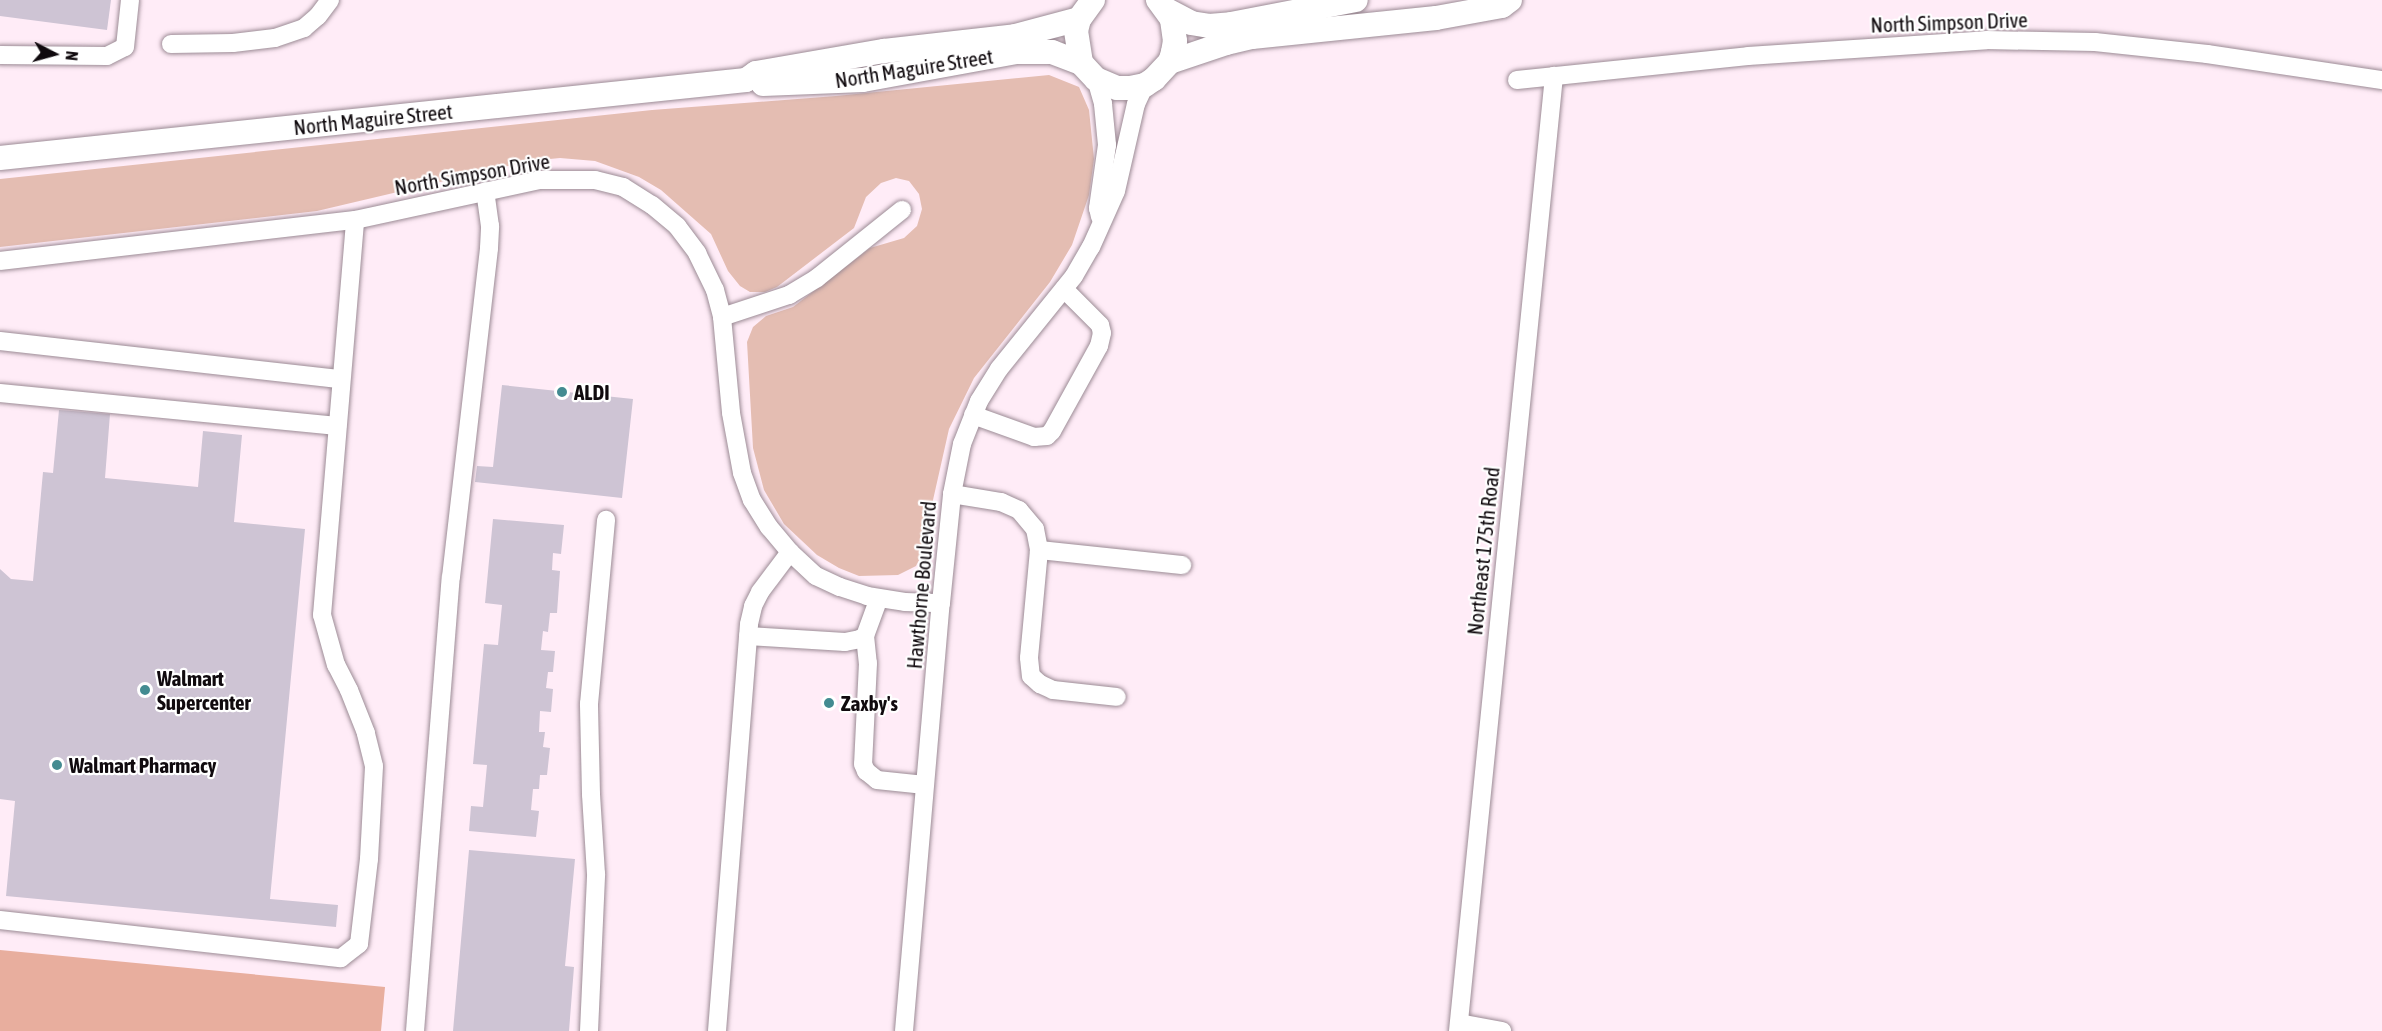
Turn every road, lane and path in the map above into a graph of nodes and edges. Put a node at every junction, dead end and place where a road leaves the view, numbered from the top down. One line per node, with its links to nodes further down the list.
1 (130, 0): 8 (street)
2 (330, 0): 7 (street)
3 (1356, 0): 5 (main road)
4 (1510, 0): 9 (main road)
5 (1162, 5): 9 (main road)
6 (1086, 10): 10 (main road); 12 (main road, North Maguire Street)
7 (171, 44)
8 (0, 55)
9 (1170, 62): 15 (main road)
10 (1088, 71): 12 (main road, North Maguire Street); 15 (main road, North Maguire Street); 20 (street, Hawthorne Boulevard)
11 (1554, 76): 13 (street, North Simpson Drive); 14 (street, North Simpson Drive); 41 (street, Northeast 175th Road)
12 (746, 80): 16 (main road, North Maguire Street)
13 (1517, 80)
14 (2382, 80)
15 (1145, 85): 20 (street, Hawthorne Boulevard)
16 (0, 158)
17 (485, 191): 19 (street, North Simpson Drive); 23 (street, North Simpson Drive); 42 (street)
18 (902, 210): 23 (street)
19 (355, 220): 21 (street, North Simpson Drive); 25 (street)
20 (1101, 222): 22 (street, Hawthorne Boulevard)
21 (0, 261)
22 (1064, 289): 27 (street, Hawthorne Boulevard); 27 (street)
23 (722, 317): 32 (street, North Simpson Drive)
24 (0, 341): 25 (street)
25 (341, 379): 28 (street)
26 (0, 393): 28 (street)
27 (973, 415): 29 (street, Hawthorne Boulevard)
28 (337, 426): 40 (street)
29 (952, 494): 31 (street); 35 (street, Hawthorne Boulevard)
30 (606, 520): 43 (street)
31 (1039, 550): 33 (street); 38 (street)
32 (790, 552): 34 (street, North Simpson Drive); 36 (street)
33 (1182, 565)
34 (879, 598): 35 (street, North Simpson Drive); 37 (street)
35 (941, 603): 39 (street, Hawthorne Boulevard)
36 (748, 636): 37 (street); 44 (street)
37 (865, 636): 39 (street)
38 (1117, 697)
39 (925, 785): 45 (street, Hawthorne Boulevard)
40 (0, 920)
41 (1458, 1027): 46 (street)
42 (415, 1031)
43 (589, 1031)
44 (717, 1031)
45 (904, 1031)
46 (1502, 1031)

